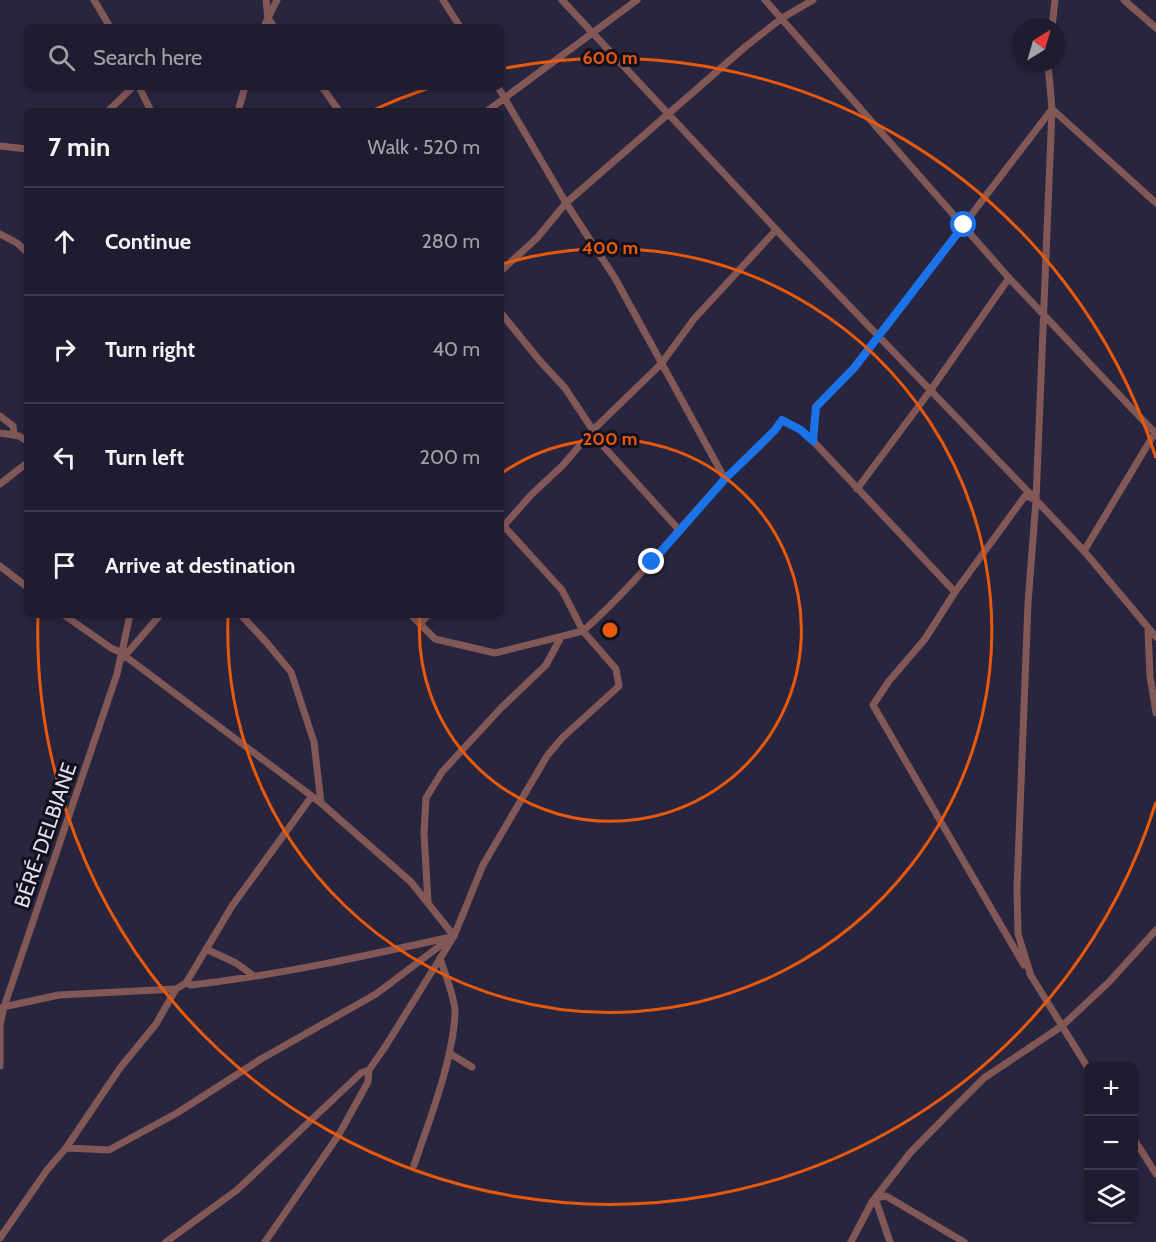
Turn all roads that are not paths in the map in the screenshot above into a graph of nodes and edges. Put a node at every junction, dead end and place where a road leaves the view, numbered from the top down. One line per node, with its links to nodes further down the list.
1 (94, 0): 14 (street)
2 (266, 0): 11 (street)
3 (277, 0): 11 (street)
4 (443, 0): 17 (street)
5 (562, 0): 19 (street)
6 (638, 0): 19 (street)
7 (765, 0): 12 (street)
8 (813, 0): 12 (street)
9 (1055, 0): 13 (street)
10 (1124, 0): 18 (street)
11 (267, 18): 15 (street); 16 (street)
12 (782, 18): 33 (street); 38 (street)
13 (1053, 18)
14 (108, 24)
15 (265, 24)
16 (272, 24)
17 (458, 24)
18 (1156, 27)
19 (593, 33): 26 (street); 33 (street)
20 (1049, 72): 32 (street)
21 (130, 90): 27 (street)
22 (140, 90): 28 (street)
23 (244, 90): 29 (street)
24 (324, 90): 30 (street)
25 (500, 90): 26 (street)
26 (504, 98): 31 (street); 36 (street)
27 (111, 108)
28 (150, 108)
29 (239, 108)
30 (337, 108)
31 (491, 108)
32 (1052, 109): 37 (street); 38 (street); 44 (street)
33 (668, 114): 36 (street); 39 (street)
34 (0, 146): 35 (street)
35 (24, 149)
36 (566, 203): 42 (street); 47 (street)
37 (1156, 203)
38 (964, 225): 43 (street); 46 (street)
39 (776, 230): 46 (street); 47 (street)
40 (0, 234): 41 (street)
41 (24, 249)
42 (504, 268)
43 (1009, 278): 44 (street); 48 (street)
44 (1043, 314): 51 (street); 60 (street)
45 (504, 317): 50 (street)
46 (878, 337): 48 (street); 55 (street)
47 (661, 364): 50 (street); 57 (street)
48 (930, 391): 59 (street); 60 (street)
49 (0, 416): 53 (street)
50 (592, 430): 61 (street); 63 (street)
51 (1156, 432): 64 (street)
52 (0, 434): 53 (street)
53 (14, 435): 54 (street)
54 (24, 440)
55 (813, 441): 57 (street); 59 (street)
56 (24, 465): 58 (street)
57 (725, 479): 63 (street)
58 (0, 484)
59 (858, 489): 67 (street)
60 (1036, 500): 64 (street); 67 (street); 89 (street)
61 (504, 524)
62 (504, 528): 76 (street)
63 (680, 531): 76 (street)
64 (1084, 551): 75 (street)
65 (0, 567): 66 (street)
66 (24, 585)
67 (955, 592): 89 (street)
68 (69, 618): 79 (street)
69 (130, 618): 79 (street)
70 (156, 618): 79 (street)
71 (244, 618): 82 (street)
72 (414, 618): 74 (street)
73 (425, 618): 74 (street)
74 (420, 624): 77 (street)
75 (1149, 630): 78 (street); 80 (street)
76 (583, 631): 77 (street); 85 (street)
77 (561, 637): 83 (street)
78 (1156, 637)
79 (124, 654): 81 (street); 92 (street, BÉRÉ-DELBIANE)
80 (1156, 714)
81 (312, 796): 82 (street); 86 (street)
82 (321, 803): 83 (street)
83 (428, 903): 85 (street)
84 (1156, 930): 93 (street)
85 (453, 936): 87 (street); 88 (street); 100 (street)
86 (206, 950): 88 (street); 90 (street)
87 (440, 958): 94 (street); 98 (street)
88 (254, 976): 90 (street)
89 (1031, 976): 93 (street)
90 (186, 983): 91 (street)
91 (176, 989): 92 (street); 100 (street)
92 (2, 1007): 96 (street, BÉRÉ-DELBIANE)
93 (1062, 1026): 95 (street); 103 (street)
94 (449, 1053): 97 (street); 101 (street)
95 (1085, 1062)
96 (0, 1066)
97 (472, 1067)
98 (369, 1070): 105 (street); 106 (street)
99 (1138, 1145): 102 (street)
100 (66, 1148): 104 (street)
101 (414, 1165)
102 (1156, 1174)
103 (875, 1198): 107 (street); 108 (street); 109 (street)
104 (0, 1238)
105 (166, 1242)
106 (265, 1242)
107 (851, 1242)
108 (890, 1242)
109 (964, 1242)

